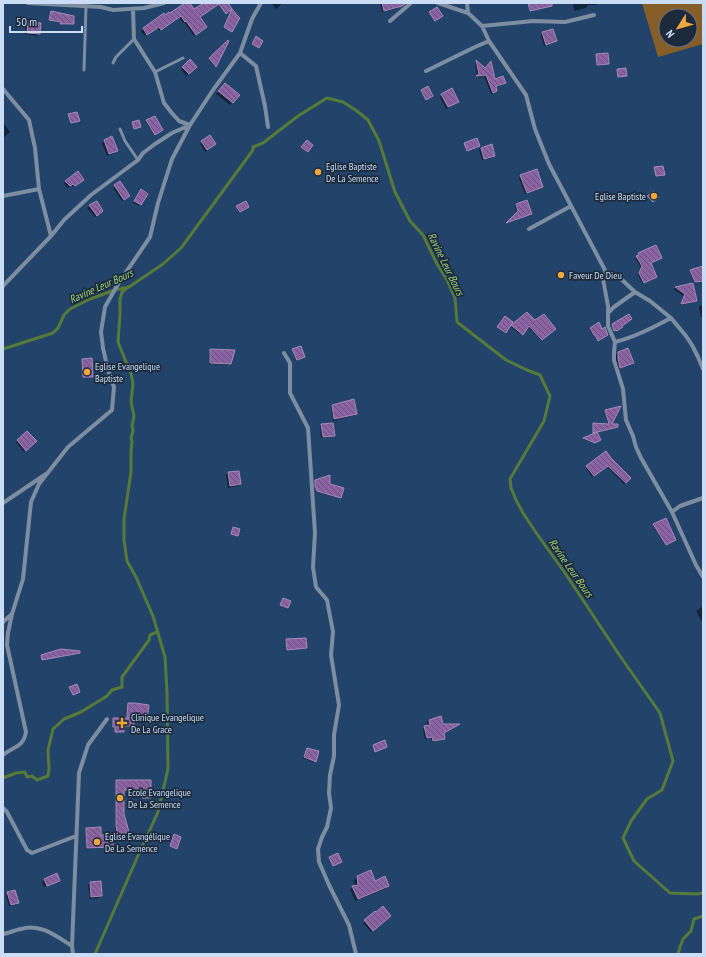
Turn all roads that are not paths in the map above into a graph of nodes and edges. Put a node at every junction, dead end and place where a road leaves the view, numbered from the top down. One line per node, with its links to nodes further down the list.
1 (28, 3): 8 (street)
2 (164, 3): 9 (street)
3 (261, 3): 16 (street)
4 (411, 3): 12 (street)
5 (438, 3): 10 (street)
6 (466, 3): 10 (street)
7 (101, 5): 8 (street); 9 (street)
8 (86, 6): 19 (lane)
9 (133, 9): 14 (street)
10 (468, 13): 13 (street)
11 (594, 15): 13 (street)
12 (390, 22)
13 (482, 26): 15 (street)
14 (134, 39): 18 (lane); 21 (street)
15 (489, 41): 20 (street); 29 (street)
16 (240, 53): 23 (street); 24 (street)
17 (182, 58): 21 (lane)
18 (113, 63)
19 (84, 70)
20 (426, 71)
21 (155, 72): 23 (street)
22 (3, 89): 27 (street)
23 (190, 125): 26 (street); 40 (street)
24 (268, 127)
25 (120, 129): 26 (lane)
26 (138, 160): 31 (street)
27 (39, 189): 28 (street); 31 (street)
28 (3, 196)
29 (571, 206): 30 (street); 32 (street)
30 (529, 229)
31 (51, 236): 33 (street)
32 (606, 272): 34 (street); 35 (street)
33 (3, 286)
34 (635, 292): 35 (street); 36 (street)
35 (608, 313): 37 (street)
36 (671, 318): 37 (street); 39 (street)
37 (615, 342): 43 (street)
38 (284, 353): 54 (street)
39 (703, 369)
40 (49, 472): 42 (street); 45 (street)
41 (703, 498): 43 (street)
42 (3, 503)
43 (672, 512): 44 (street)
44 (703, 577)
45 (12, 614): 46 (street); 48 (street)
46 (3, 622)
47 (107, 718): 50 (street)
48 (3, 755)
49 (3, 808): 50 (street)
50 (76, 836): 52 (street)
51 (3, 934): 52 (street)
52 (72, 946): 53 (street)
53 (73, 954)
54 (356, 954)

